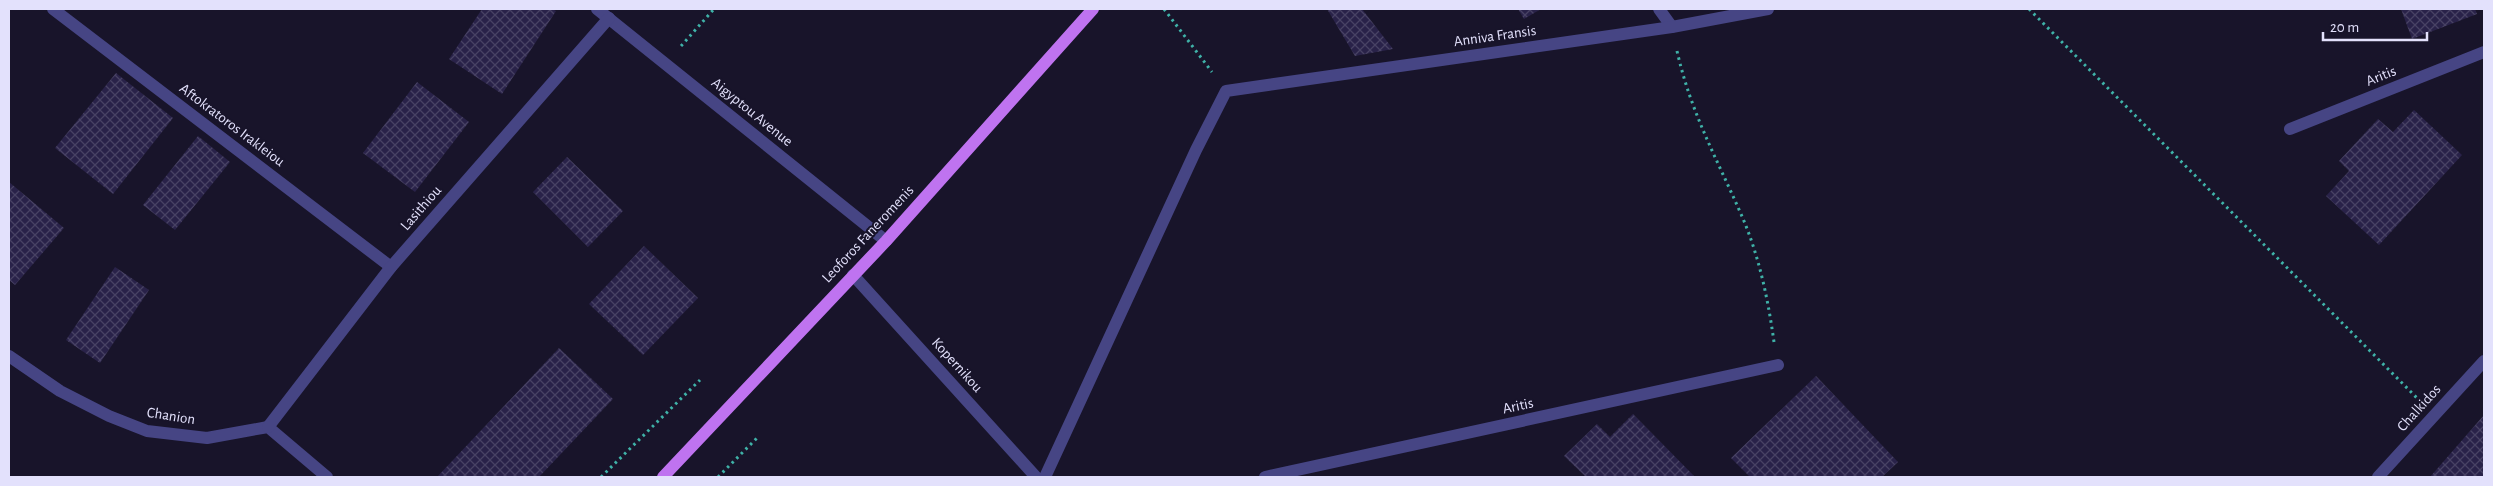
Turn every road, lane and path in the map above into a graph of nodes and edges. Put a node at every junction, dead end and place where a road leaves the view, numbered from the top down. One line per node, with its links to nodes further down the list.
1 (53, 9): 16 (street, Aftokratoros Irakleiou)
2 (597, 9): 9 (street, Aigyptou Avenue)
3 (714, 9): 12 (path)
4 (1093, 9): 15 (main road, Leoforos Faneromenis)
5 (1164, 9): 13 (path)
6 (1659, 9): 10 (street)
7 (1768, 9): 10 (street, Anniva Fransis)
8 (2028, 9): 22 (path)
9 (609, 18): 12 (street, Aigyptou Avenue); 16 (street, Lasithiou)
10 (1672, 27): 13 (street, Anniva Fransis); 20 (path)
11 (2484, 52): 14 (street, Aritis)
12 (665, 63): 15 (street, Aigyptou Avenue)
13 (1226, 91): 31 (street)
14 (2290, 129)
15 (886, 241): 17 (main road, Leoforos Faneromenis)
16 (391, 267): 23 (street, Lasithiou)
17 (853, 275): 28 (main road, Leoforos Faneromenis); 30 (street, Kopernikou)
18 (9, 356): 23 (street, Chanion)
19 (2484, 361): 22 (street, Chalkidos)
20 (1778, 365): 25 (street, Aritis)
21 (700, 380): 27 (path)
22 (2434, 416): 33 (street, Chalkidos)
23 (268, 428): 26 (street)
24 (759, 436): 29 (path)
25 (1308, 473): 32 (street, Aritis)
26 (327, 477)
27 (600, 477)
28 (663, 477)
29 (718, 477)
30 (1036, 477)
31 (1045, 477)
32 (1265, 477)
33 (2378, 477)

